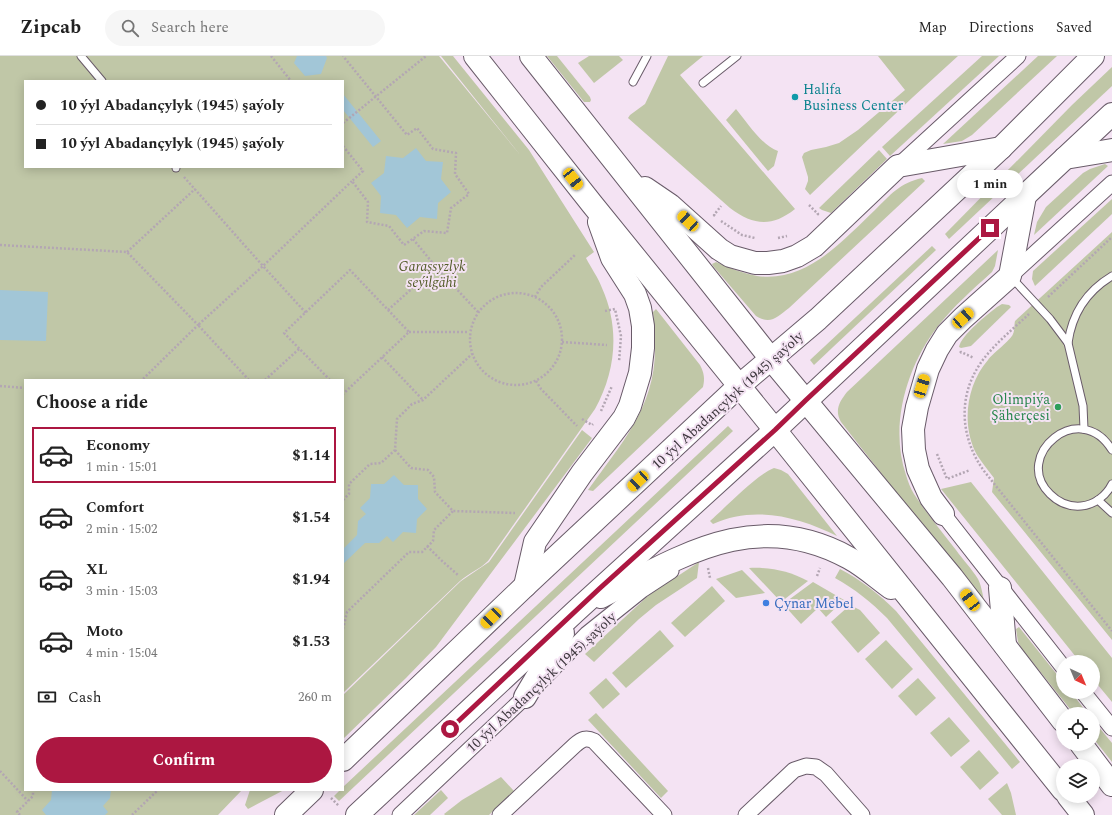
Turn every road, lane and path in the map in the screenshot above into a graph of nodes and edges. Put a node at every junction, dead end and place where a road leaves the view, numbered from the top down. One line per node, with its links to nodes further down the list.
1 (81, 56): 11 (lane)
2 (272, 56): 12 (path)
3 (343, 56): 15 (path)
4 (426, 56): 15 (path)
5 (475, 56): 29 (main road)
6 (531, 56): 24 (main road)
7 (647, 56): 13 (lane)
8 (737, 56): 14 (lane)
9 (1018, 56): 22 (street)
10 (1094, 56): 19 (main road, 10 ýyl Abadançylyk (1945) şaýoly)
11 (101, 80)
12 (290, 80)
13 (633, 82)
14 (703, 83)
15 (376, 96): 17 (path); 37 (path)
16 (1112, 114): 21 (main road, 10 ýyl Abadançylyk (1945) şaýoly)
17 (344, 122)
18 (344, 147): 25 (path)
19 (1001, 148): 22 (main road); 62 (main road, 10 ýyl Abadançylyk (1945) şaýoly)
20 (1112, 150): 21 (main road)
21 (1065, 158): 28 (main road, 10 ýyl Abadançylyk (1945) şaýoly)
22 (898, 166): 24 (main road)
23 (177, 168): 27 (path)
24 (628, 176): 62 (main road)
25 (352, 181): 37 (path); 41 (path)
26 (1112, 183): 43 (street)
27 (195, 189): 39 (path); 41 (path)
28 (1025, 196): 43 (main road); 75 (main road, 10 ýyl Abadançylyk (1945) şaýoly)
29 (592, 204): 71 (main road); 98 (main road)
30 (809, 205): 32 (path)
31 (721, 206): 35 (path)
32 (815, 217)
33 (788, 236): 36 (path)
34 (1112, 237): 46 (path)
35 (755, 238)
36 (778, 238)
37 (413, 239): 42 (path)
38 (0, 245): 39 (path)
39 (127, 252): 51 (path)
40 (576, 254): 45 (path)
41 (263, 266): 48 (path); 51 (path)
42 (436, 267): 47 (path); 49 (path)
43 (1010, 276): 46 (lane); 92 (main road)
44 (1112, 276): 55 (lane)
45 (535, 297): 49 (path); 54 (path)
46 (1038, 306): 55 (lane); 103 (path)
47 (388, 310): 48 (path); 52 (path)
48 (306, 312): 57 (path)
49 (478, 312): 53 (path)
50 (604, 312): 63 (path)
51 (198, 325): 64 (path); 65 (path)
52 (409, 332): 53 (path); 59 (path)
53 (470, 332): 58 (path)
54 (562, 342): 56 (path); 68 (path)
55 (1068, 343): 80 (lane)
56 (607, 345)
57 (299, 349): 66 (path); 67 (path)
58 (472, 354): 68 (path); 74 (path)
59 (382, 357): 73 (path); 74 (path)
60 (958, 357): 61 (path)
61 (974, 358)
62 (771, 360): 71 (main road, 10 ýyl Abadançylyk (1945) şaýoly); 75 (main road)
63 (619, 362)
64 (143, 379)
65 (248, 379)
66 (266, 379)
67 (329, 379)
68 (536, 381): 79 (path)
69 (613, 385): 76 (path)
70 (0, 386): 72 (path)
71 (739, 386): 81 (main road); 98 (main road, 10 ýyl Abadançylyk (1945) şaýoly)
72 (24, 388)
73 (344, 393)
74 (423, 400): 82 (path)
75 (806, 400): 81 (main road, 10 ýyl Abadançylyk (1945) şaýoly); 104 (main road)
76 (600, 414)
77 (582, 419): 78 (path)
78 (596, 420)
79 (577, 426)
80 (1084, 429): 83 (lane); 88 (lane)
81 (775, 430): 100 (main road); 101 (main road, 10 ýyl Abadançylyk (1945) şaýoly)
82 (395, 450): 87 (path); 89 (path)
83 (1112, 450)
84 (936, 451): 85 (path)
85 (970, 470)
86 (1112, 484): 88 (lane)
87 (344, 499)
88 (1098, 500): 91 (lane)
89 (454, 511): 90 (path); 93 (path)
90 (515, 513)
91 (1112, 513)
92 (942, 514): 99 (street)
93 (427, 546): 96 (path); 102 (path)
94 (710, 546): 100 (main road); 101 (main road); 106 (street, 10 ýyl Abadançylyk (1945) şaýoly)
95 (817, 566): 97 (path)
96 (458, 575)
97 (817, 576)
98 (525, 586): 111 (main road, 10 ýyl Abadançylyk (1945) şaýoly)
99 (1000, 588): 104 (main road); 105 (street)
100 (917, 608): 113 (main road)
101 (577, 610): 106 (main road); 120 (main road, 10 ýyl Abadançylyk (1945) şaýoly)
102 (344, 623)
103 (1112, 631)
104 (1005, 645): 108 (main road)
105 (1056, 657)
106 (524, 697): 124 (street, 10 ýyl Abadançylyk (1945) şaýoly)
107 (1089, 699): 109 (street)
108 (1056, 712)
109 (1112, 728)
110 (1086, 751): 114 (main road)
111 (344, 759)
112 (0, 771): 118 (path)
113 (1056, 781)
114 (1112, 785)
115 (33, 791): 118 (path)
116 (157, 791): 122 (path)
117 (320, 792): 120 (path); 123 (main road)
118 (28, 801): 121 (path)
119 (1074, 803): 129 (main road)
120 (350, 812)
121 (20, 815)
122 (132, 815)
123 (286, 815)
124 (400, 815)
125 (500, 815): 126 (street)
126 (664, 815)
127 (746, 815): 128 (street)
128 (862, 815)
129 (1083, 815)

